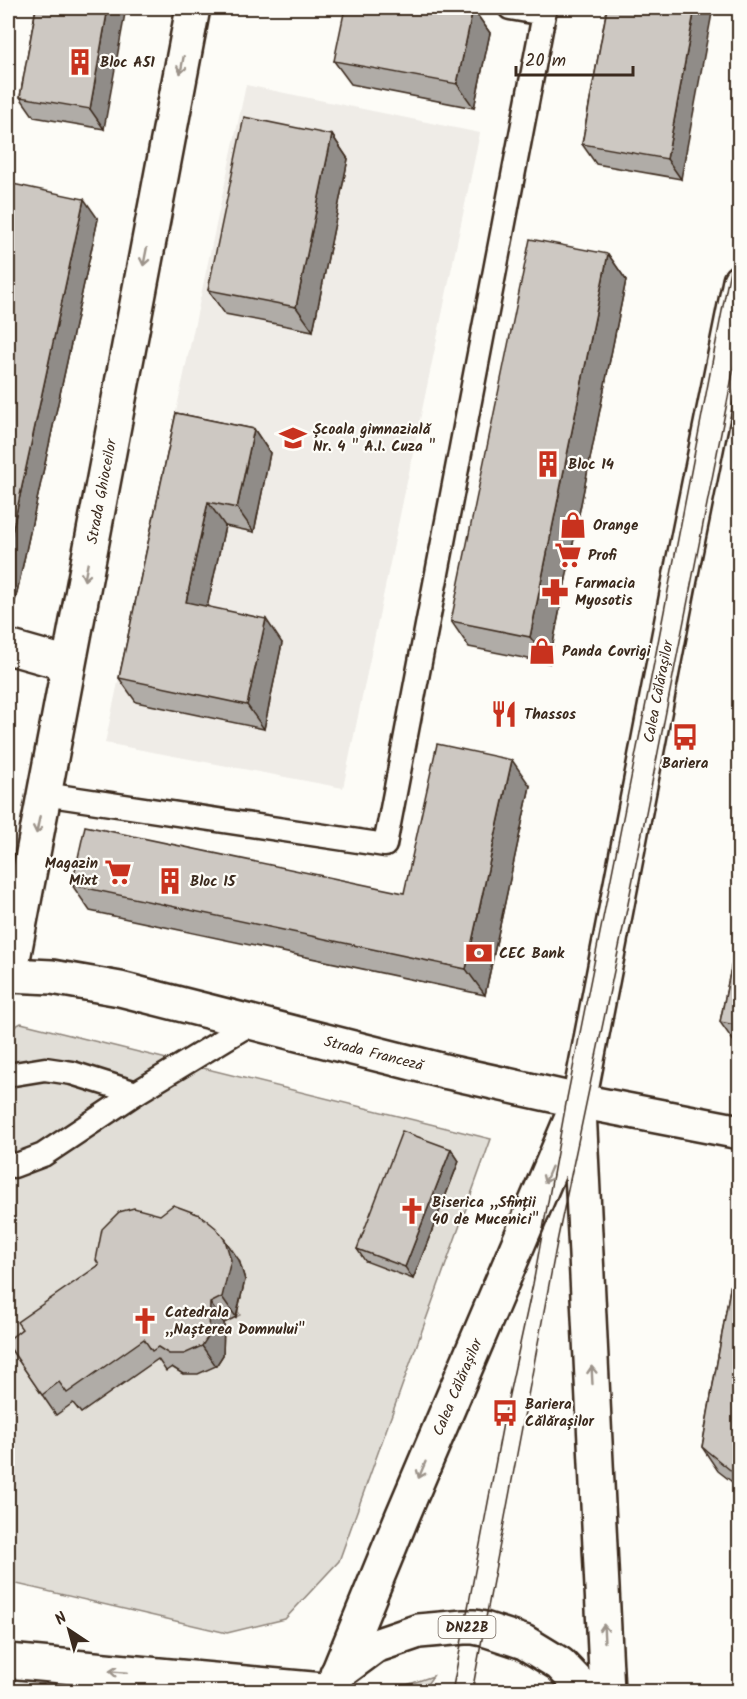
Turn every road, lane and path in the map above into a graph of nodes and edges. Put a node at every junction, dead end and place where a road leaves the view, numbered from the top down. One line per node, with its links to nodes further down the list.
1 (193, 8): 5 (main road, Strada Ghioceilor, one-way to 5)
2 (510, 8): 6 (lane)
3 (740, 281): 11 (main road, Calea Călărașilor)
4 (8, 647): 5 (main road)
5 (68, 664): 6 (main road, Strada Ghioceilor)
6 (44, 794): 7 (main road, Strada Ghioceilor, one-way to 7)
7 (9, 976): 8 (main road, Strada Franceză)
8 (253, 1022): 10 (lane); 11 (main road, Strada Franceză)
9 (8, 1075): 10 (lane)
10 (136, 1093): 13 (lane)
11 (579, 1101): 12 (main road, Strada Franceză); 15 (main road, Calea Călărașilor, one-way to 15); 17 (main road, Calea Călărașilor, one-way to 11)
12 (740, 1132)
13 (8, 1163)
14 (8, 1661): 15 (main road, one-way to 14)
15 (328, 1685): 16 (main road, DN22B)
16 (587, 1692)
17 (607, 1692)

